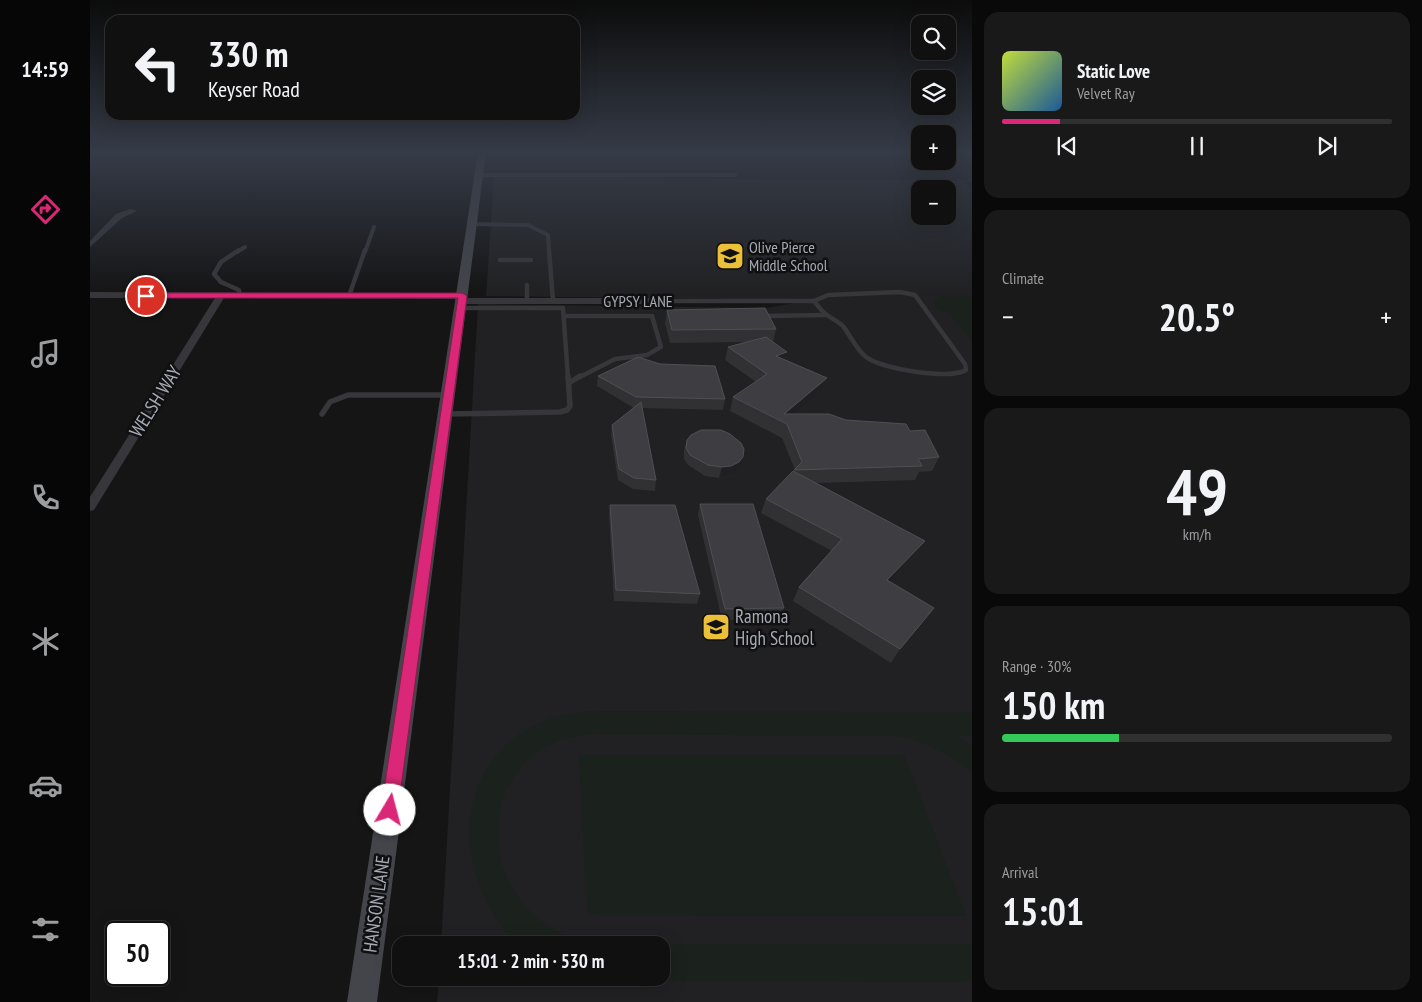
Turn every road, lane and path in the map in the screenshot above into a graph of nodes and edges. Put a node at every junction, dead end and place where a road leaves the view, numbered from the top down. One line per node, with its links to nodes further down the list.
1 (476, 199): 3 (main road, HANSON LANE)
2 (133, 211): 5 (street)
3 (472, 224): 15 (lane); 18 (main road, HANSON LANE)
4 (374, 227): 13 (lane)
5 (90, 246)
6 (245, 247): 12 (lane)
7 (500, 260): 8 (lane)
8 (531, 260)
9 (528, 285): 14 (lane)
10 (90, 295): 11 (street, GYPSY LANE)
11 (221, 296): 12 (street, GYPSY LANE); 26 (street, WELSH WAY)
12 (240, 296): 13 (street, GYPSY LANE)
13 (349, 296): 18 (street, GYPSY LANE)
14 (527, 301): 15 (street, GYPSY LANE); 18 (street, GYPSY LANE)
15 (553, 301): 16 (street, GYPSY LANE)
16 (670, 301): 17 (lane, GYPSY LANE)
17 (814, 301): 19 (lane); 19 (lane, GYPSY LANE)
18 (462, 302): 20 (lane); 23 (main road, HANSON LANE)
19 (826, 315): 21 (lane)
20 (564, 316): 22 (lane); 22 (lane)
21 (756, 316)
22 (569, 383): 25 (lane)
23 (448, 394): 24 (lane); 25 (main road, HANSON LANE)
24 (322, 414)
25 (446, 414): 27 (main road, HANSON LANE)
26 (90, 507)
27 (362, 1002)

